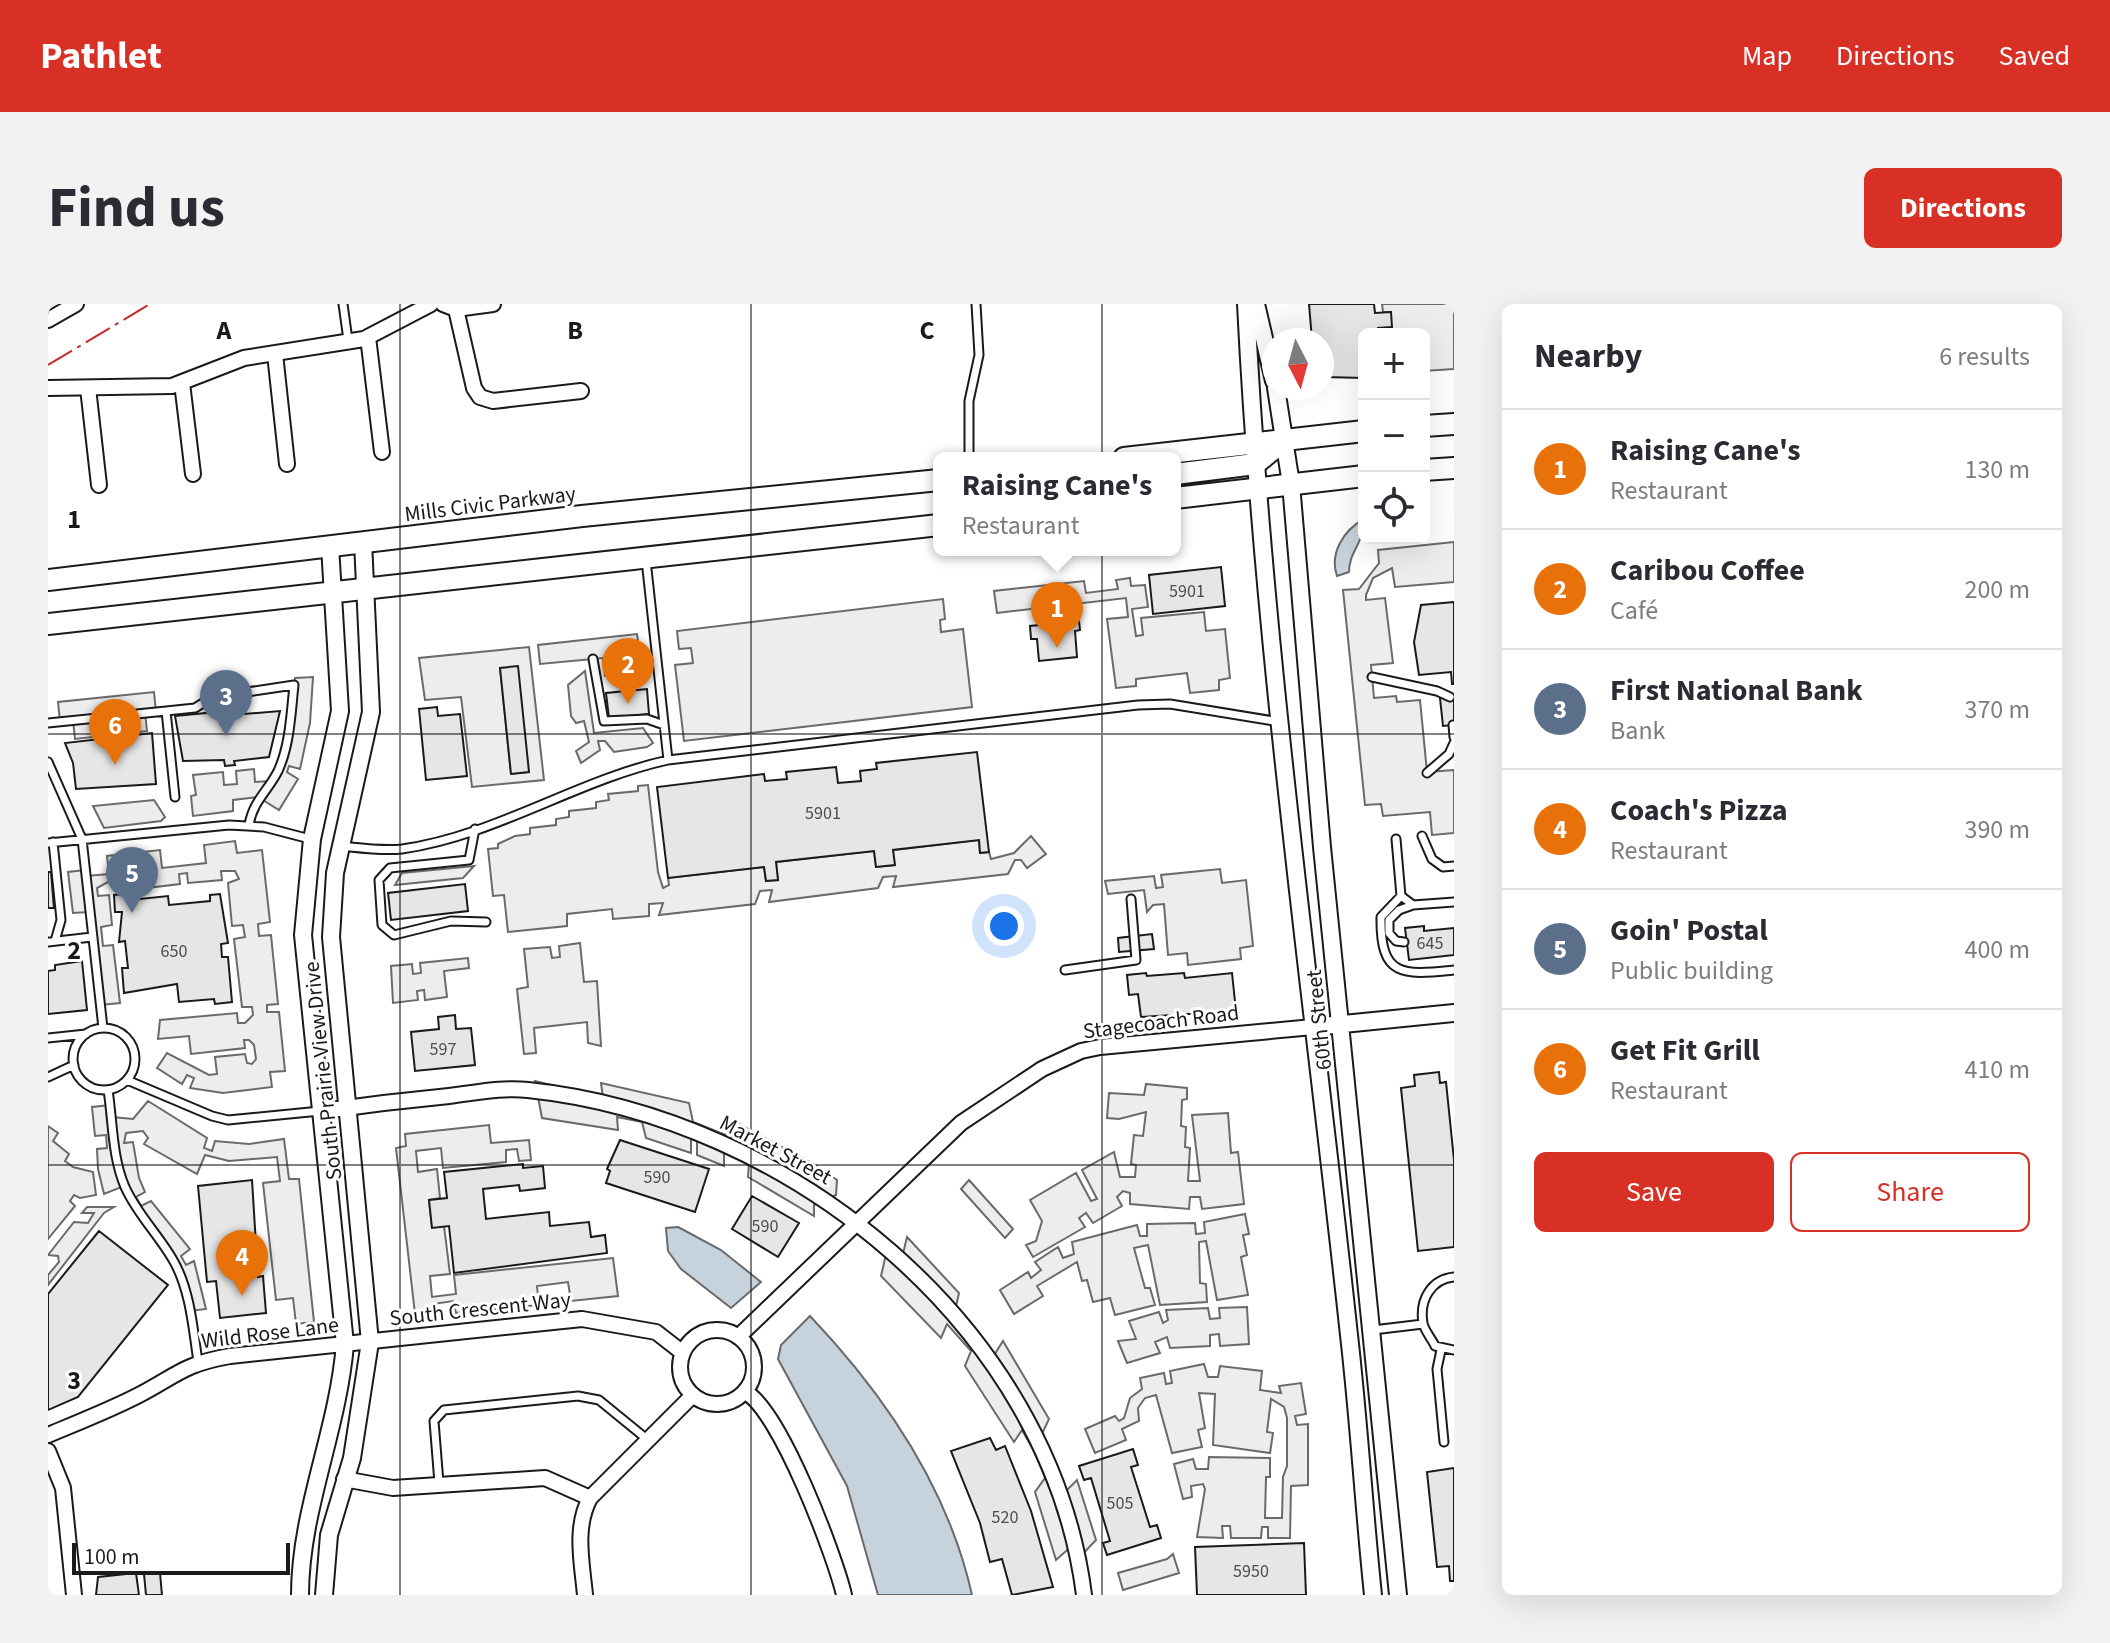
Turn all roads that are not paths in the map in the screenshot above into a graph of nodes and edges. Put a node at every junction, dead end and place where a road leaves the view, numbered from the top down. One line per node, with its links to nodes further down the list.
1 (76, 304): 9 (street)
2 (343, 304): 12 (lane)
3 (431, 304): 11 (street)
4 (493, 304): 8 (street)
5 (976, 304): 25 (lane)
6 (1246, 304): 23 (street, 60th Street)
7 (1256, 304): 10 (street)
8 (449, 306): 17 (street)
9 (48, 320)
10 (1262, 330)
11 (368, 337): 12 (street); 24 (street)
12 (348, 343): 13 (street)
13 (275, 354): 14 (street); 27 (street)
14 (182, 383): 16 (street); 32 (street)
15 (48, 388): 16 (street)
16 (88, 388): 36 (street)
17 (581, 391)
18 (1278, 400): 22 (street, 60th Street)
19 (1454, 424): 20 (main road)
20 (1430, 426)
21 (1358, 432): 22 (main road)
22 (1286, 439): 23 (main road); 28 (main road); 35 (street, 60th Street)
23 (1253, 443): 26 (main road); 28 (street, 60th Street)
24 (382, 452)
25 (969, 452)
26 (1176, 452)
27 (287, 464)
28 (1255, 464): 31 (main road); 37 (street, 60th Street)
29 (1454, 468): 30 (main road)
30 (1430, 470)
31 (1181, 473)
32 (193, 474)
33 (1358, 477): 35 (main road)
34 (933, 481): 40 (main road, Mills Civic Parkway)
35 (1291, 484): 37 (main road); 83 (street, 60th Street)
36 (99, 485)
37 (1258, 488): 38 (main road); 53 (street, 60th Street)
38 (1181, 497)
39 (933, 526): 42 (main road)
40 (363, 542): 41 (main road, Mills Civic Parkway); 44 (street, South Prairie View Drive)
41 (330, 546): 43 (main road, Mills Civic Parkway); 45 (street, South Prairie View Drive)
42 (645, 558): 44 (main road); 55 (lane)
43 (48, 580)
44 (366, 588): 45 (main road); 70 (street, South Prairie View Drive)
45 (335, 592): 46 (main road); 67 (street, South Prairie View Drive)
46 (48, 624)
47 (593, 659): 55 (lane)
48 (1372, 677): 51 (lane)
49 (227, 695): 63 (lane)
50 (214, 696): 52 (lane)
51 (1450, 697)
52 (166, 711): 54 (lane); 62 (lane)
53 (1282, 722): 59 (lane); 84 (street, 60th Street)
54 (48, 723)
55 (664, 725): 59 (lane)
56 (1453, 725): 57 (lane)
57 (1454, 737)
58 (1454, 743): 61 (lane)
59 (668, 760): 64 (lane)
60 (48, 762): 66 (lane)
61 (1427, 773)
62 (175, 797)
63 (249, 825): 66 (lane); 67 (lane)
64 (475, 829): 70 (lane); 76 (lane)
65 (1422, 836): 71 (lane)
66 (82, 839): 69 (lane); 77 (lane)
67 (312, 839): 93 (street, South Prairie View Drive)
68 (1396, 839): 72 (lane)
69 (51, 842): 78 (lane)
70 (341, 846): 92 (street, South Prairie View Drive)
71 (1454, 866)
72 (1401, 896): 75 (lane); 81 (lane)
73 (1131, 899): 80 (lane)
74 (1454, 902): 75 (lane)
75 (1413, 905): 79 (lane)
76 (486, 922)
77 (92, 937): 78 (lane); 85 (lane)
78 (52, 942)
79 (1404, 942)
80 (1065, 970)
81 (1454, 970)
82 (1454, 1013): 83 (street, Stagecoach Road)
83 (1340, 1024): 84 (street, Stagecoach Road); 97 (street, 60th Street)
84 (1313, 1027): 94 (street, Stagecoach Road); 120 (street, 60th Street)
85 (103, 1028): 86 (lane); 90 (lane)
86 (86, 1034): 87 (lane); 88 (lane)
87 (48, 1038)
88 (74, 1065): 89 (lane); 91 (lane)
89 (48, 1077)
90 (127, 1080): 91 (lane); 93 (lane)
91 (108, 1090): 104 (lane)
92 (349, 1107): 93 (street, Market Street); 94 (street, Market Street); 99 (street, South Prairie View Drive)
93 (323, 1111): 100 (street, South Prairie View Drive)
94 (855, 1226): 98 (street, Stagecoach Road); 119 (street, Market Street)
95 (1454, 1277): 96 (lane)
96 (1423, 1324): 97 (lane); 101 (lane)
97 (1373, 1330): 121 (street, 60th Street)
98 (738, 1337): 103 (street); 105 (street)
99 (370, 1342): 100 (street, Wild Rose Lane); 103 (street, South Crescent Way); 111 (street, South Prairie View Drive)
100 (345, 1344): 104 (street, Wild Rose Lane); 115 (street, South Prairie View Drive)
101 (1441, 1350): 102 (lane); 109 (lane)
102 (1454, 1350)
103 (683, 1353): 106 (street)
104 (198, 1362): 107 (street, Wild Rose Lane)
105 (745, 1392): 106 (street); 118 (street)
106 (693, 1395): 108 (street)
107 (48, 1435)
108 (648, 1440): 112 (lane); 113 (street)
109 (1444, 1442)
110 (48, 1451): 114 (street)
111 (344, 1479): 112 (street); 116 (street, South Prairie View Drive)
112 (439, 1483): 113 (street)
113 (590, 1498): 117 (street)
114 (74, 1595)
115 (300, 1595)
116 (324, 1595)
117 (585, 1595)
118 (844, 1595)
119 (1084, 1595)
120 (1373, 1595)
121 (1398, 1595)

